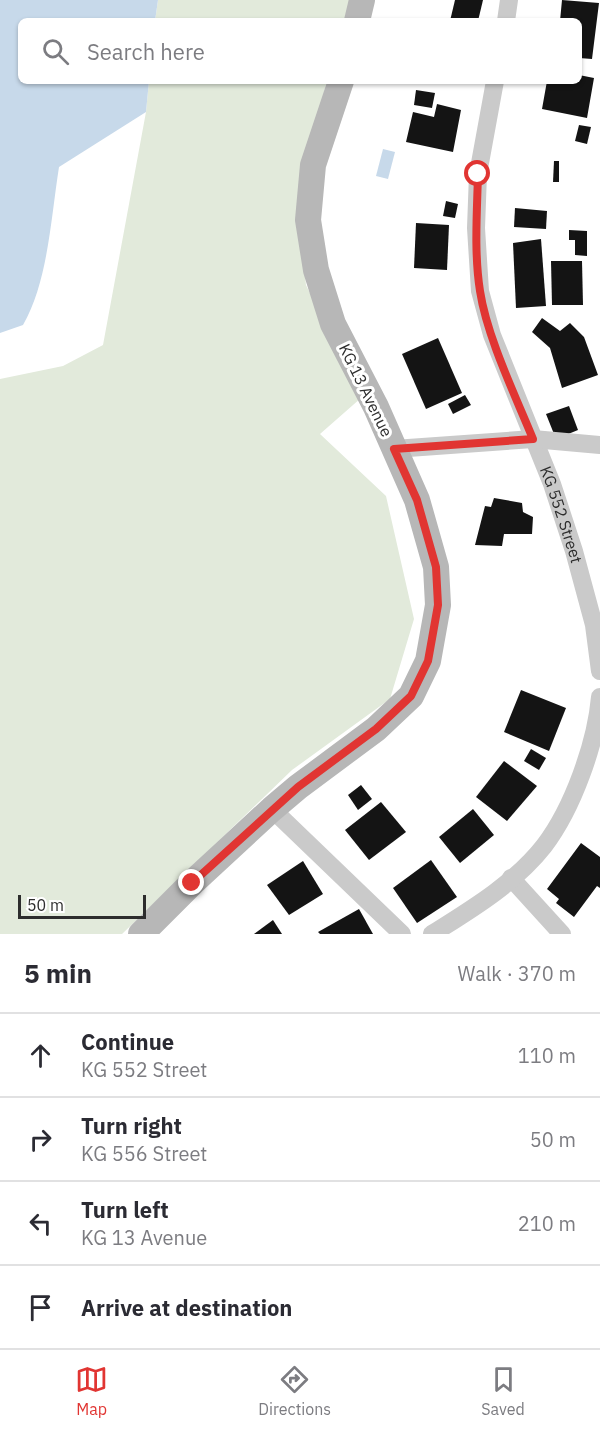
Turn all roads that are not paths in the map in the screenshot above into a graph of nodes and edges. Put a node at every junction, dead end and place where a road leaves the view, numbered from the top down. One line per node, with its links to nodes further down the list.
1 (362, 0): 3 (street)
2 (509, 0): 4 (street)
3 (358, 18)
4 (506, 18)
5 (340, 84): 9 (street, KG 13 Avenue)
6 (494, 84): 7 (street, KG 552 Street)
7 (533, 439): 8 (street); 9 (street); 10 (street, KG 552 Street)
8 (600, 445)
9 (394, 449): 12 (street, KG 13 Avenue)
10 (600, 671)
11 (600, 697): 13 (street)
12 (272, 809): 14 (street, KG 13 Avenue); 15 (street)
13 (511, 878): 16 (street); 17 (street)
14 (141, 934)
15 (402, 934)
16 (432, 934)
17 (562, 934)

